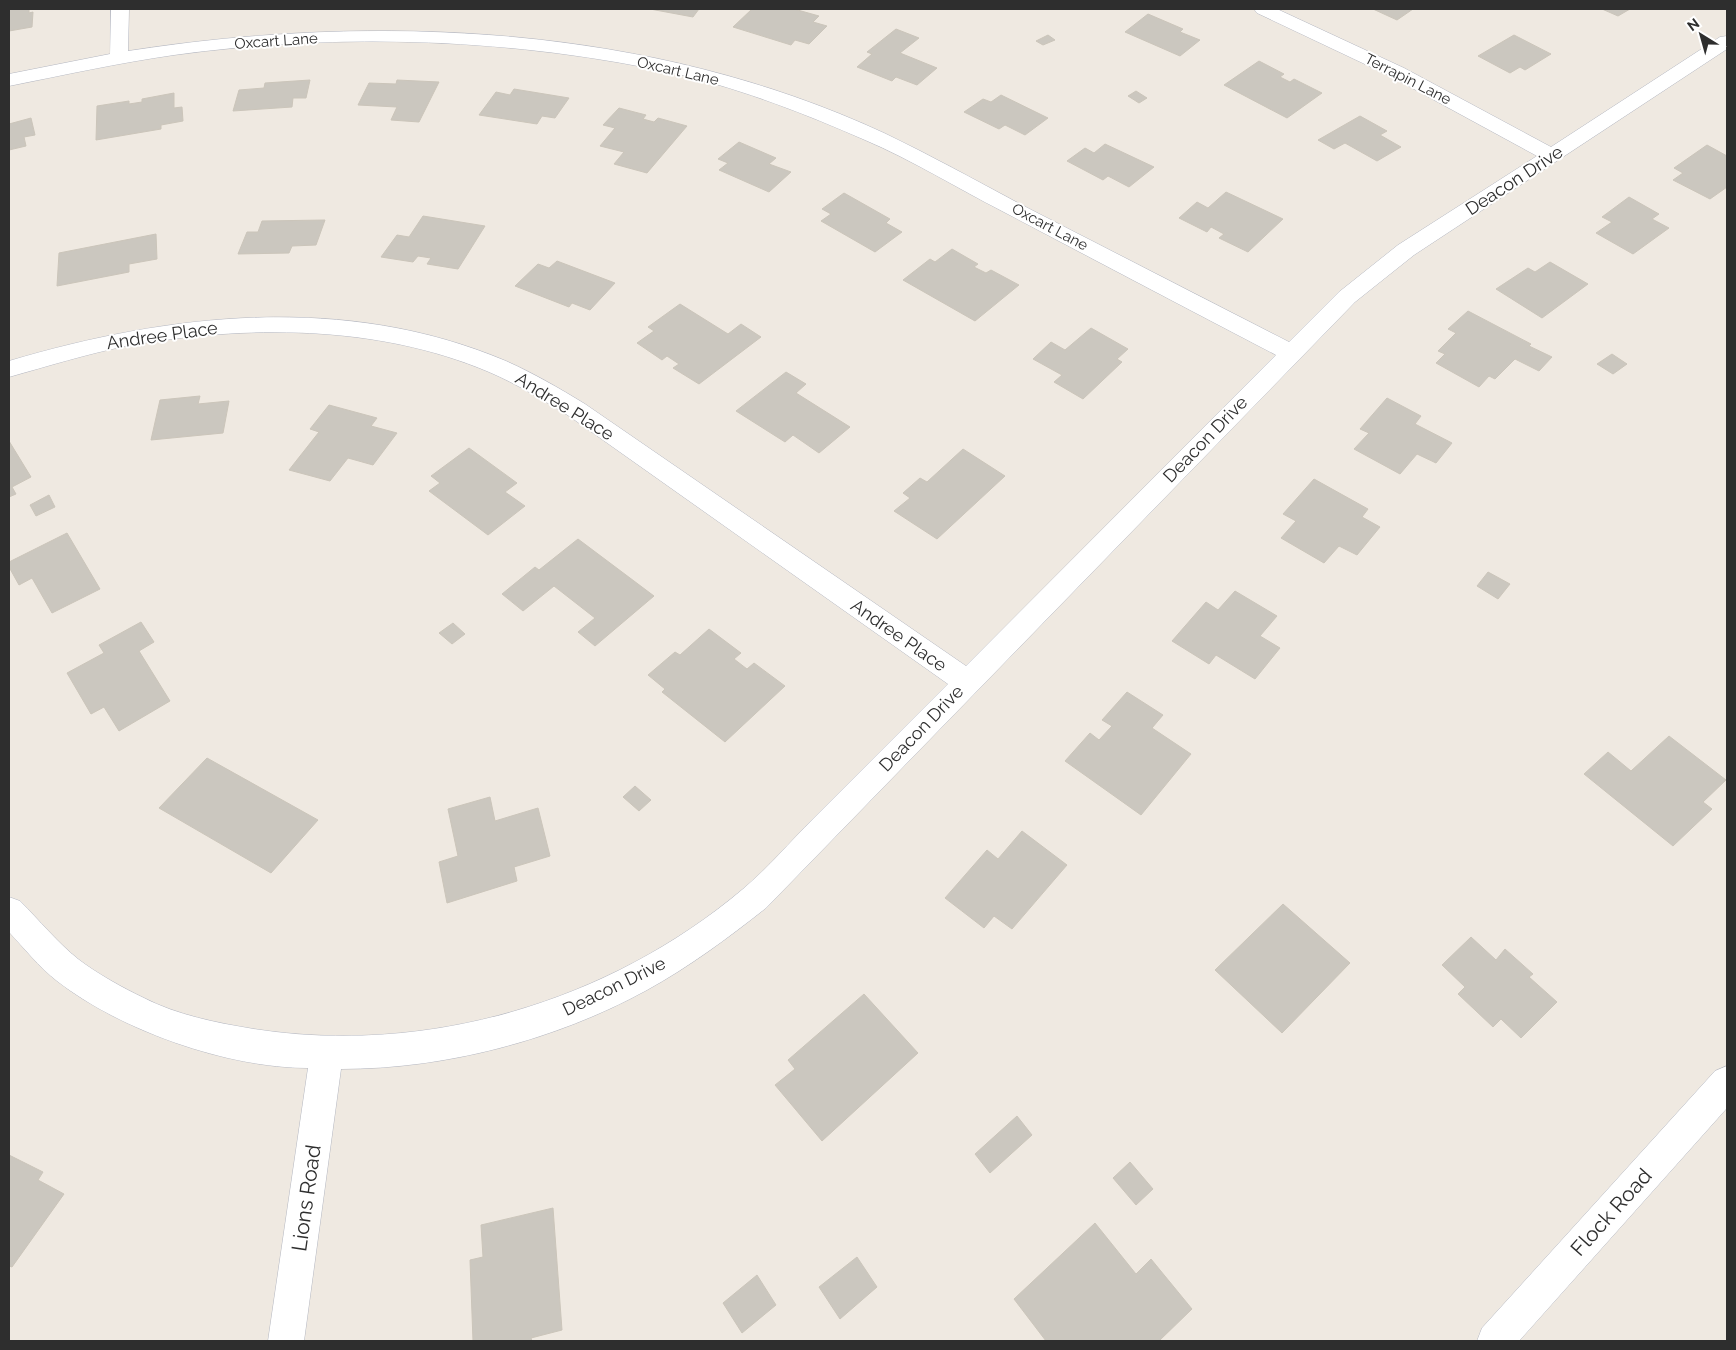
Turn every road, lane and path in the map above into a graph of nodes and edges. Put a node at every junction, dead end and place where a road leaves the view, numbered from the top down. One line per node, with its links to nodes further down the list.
1 (120, 9): 4 (street)
2 (1263, 9): 6 (street, Terrapin Lane)
3 (1727, 40): 6 (street, Deacon Drive)
4 (119, 58): 5 (street, Oxcart Lane); 7 (street, Oxcart Lane)
5 (9, 80)
6 (1552, 155): 7 (street, Deacon Drive)
7 (1290, 353): 9 (street, Deacon Drive)
8 (9, 369): 9 (street, Andree Place)
9 (967, 682): 11 (street, Deacon Drive)
10 (9, 911): 11 (street, Deacon Drive)
11 (326, 1055): 13 (street, Lions Road)
12 (1727, 1083): 14 (street, Flock Road)
13 (286, 1341)
14 (1495, 1341)

